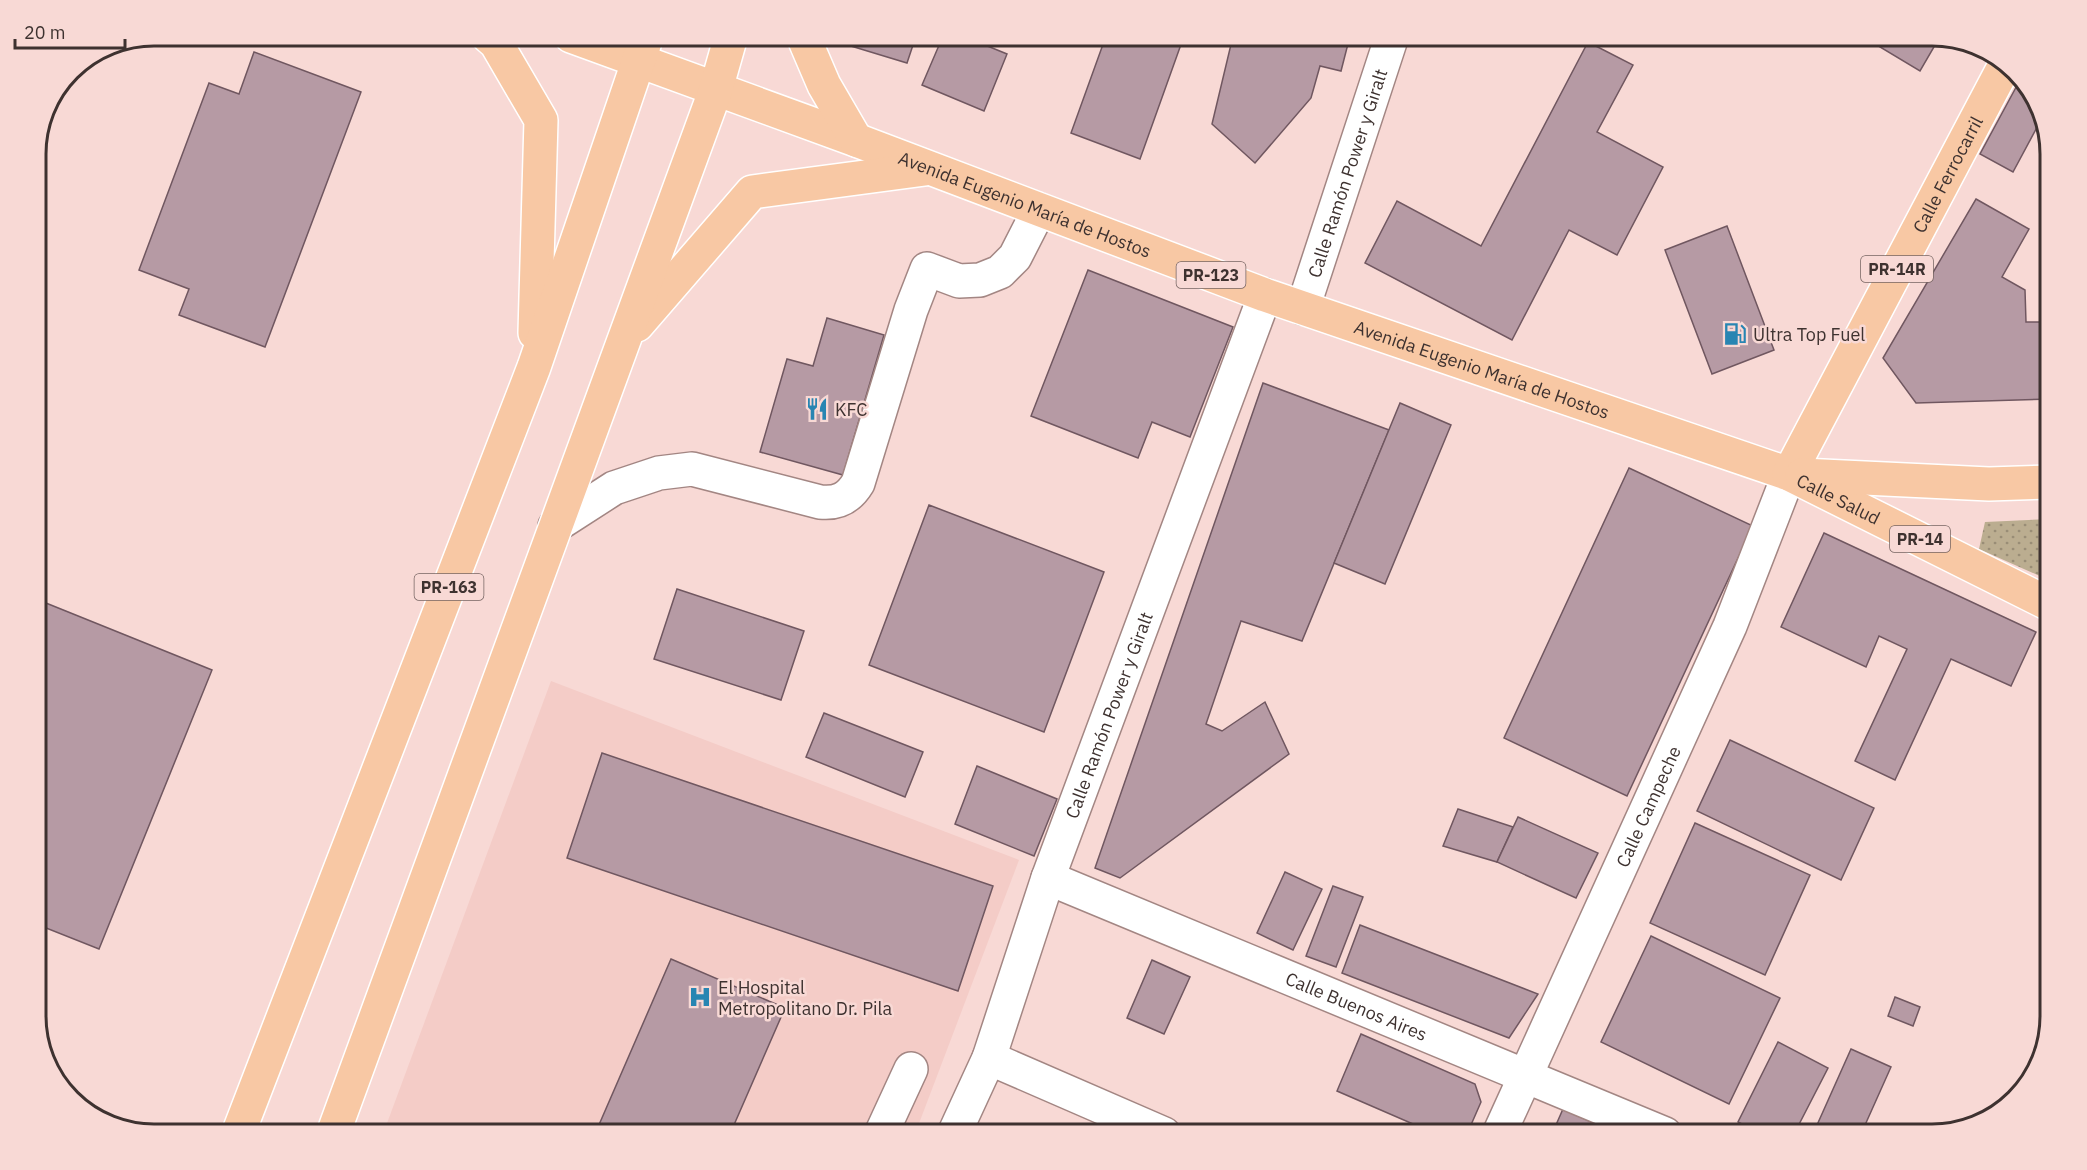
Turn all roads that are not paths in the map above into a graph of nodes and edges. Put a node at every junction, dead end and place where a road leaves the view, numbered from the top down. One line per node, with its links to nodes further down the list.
1 (1389, 46): 12 (street, Calle Ramón Power y Giralt)
2 (498, 47): 14 (main road)
3 (728, 47): 7 (main road)
4 (808, 47): 8 (main road)
5 (643, 49): 7 (main road, Avenida Eugenio María de Hostos / PR-123); 14 (main road, PR-163)
6 (2001, 71): 15 (main road, Calle Ferrocarril / PR-14R)
7 (716, 89): 8 (main road, Avenida Eugenio María de Hostos / PR-123); 13 (main road)
8 (856, 140): 9 (main road, Avenida Eugenio María de Hostos / PR-123)
9 (929, 168): 10 (main road, Avenida Eugenio María de Hostos / PR-123); 13 (main road)
10 (1039, 210): 11 (main road, Avenida Eugenio María de Hostos / PR-123); 17 (street)
11 (1264, 295): 12 (main road, Avenida Eugenio María de Hostos / PR-123); 19 (street, Calle Ramón Power y Giralt)
12 (1303, 308): 15 (main road, Avenida Eugenio María de Hostos / PR-123)
13 (624, 340): 17 (main road)
14 (534, 367): 23 (main road, PR-163)
15 (1789, 474): 16 (main road); 18 (main road, Calle Salud / PR-14); 22 (street, Calle Campeche)
16 (2040, 483)
17 (555, 526): 24 (main road)
18 (2040, 600)
19 (1048, 878): 20 (street, Calle Ramón Power y Giralt); 22 (street, Calle Buenos Aires)
20 (989, 1058): 26 (street, Calle Ramón Power y Giralt); 27 (street)
21 (911, 1069): 25 (street)
22 (1526, 1077): 28 (street, Calle Campeche); 29 (street, Calle Buenos Aires)
23 (242, 1124)
24 (337, 1124)
25 (886, 1124)
26 (959, 1124)
27 (1141, 1124)
28 (1504, 1124)
29 (1641, 1124)

